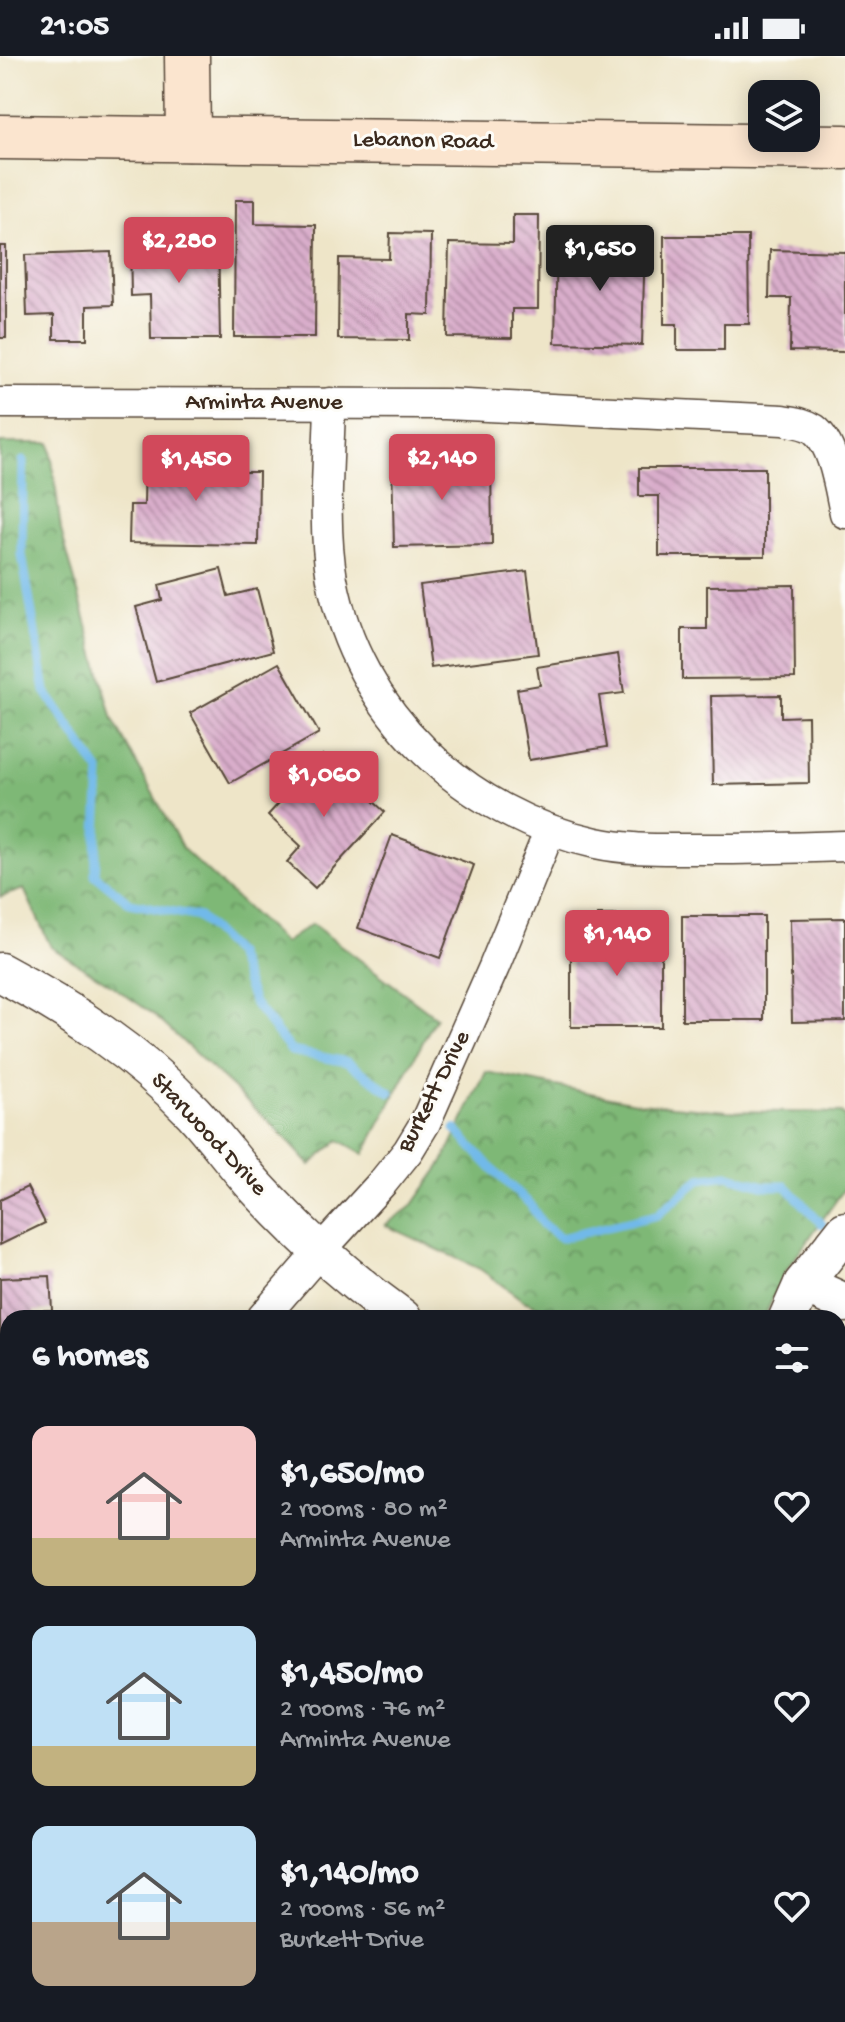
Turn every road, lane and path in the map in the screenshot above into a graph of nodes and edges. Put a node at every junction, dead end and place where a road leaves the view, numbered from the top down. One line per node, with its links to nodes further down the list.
1 (187, 56): 3 (main road)
2 (0, 137): 3 (main road, Lebanon Road)
3 (188, 139): 4 (main road, Lebanon Road)
4 (845, 147)
5 (0, 403): 6 (street, Arminta Avenue)
6 (330, 403): 7 (street, Arminta Avenue); 8 (street)
7 (845, 513)
8 (550, 830): 9 (street); 12 (street, Burkett Drive)
9 (845, 846)
10 (0, 972): 12 (street, Starwood Drive)
11 (845, 1231): 13 (street)
12 (320, 1251): 15 (street, Burkett Drive); 16 (street, Starwood Drive)
13 (796, 1301): 14 (street)
14 (845, 1303)
15 (269, 1310)
16 (391, 1310)

